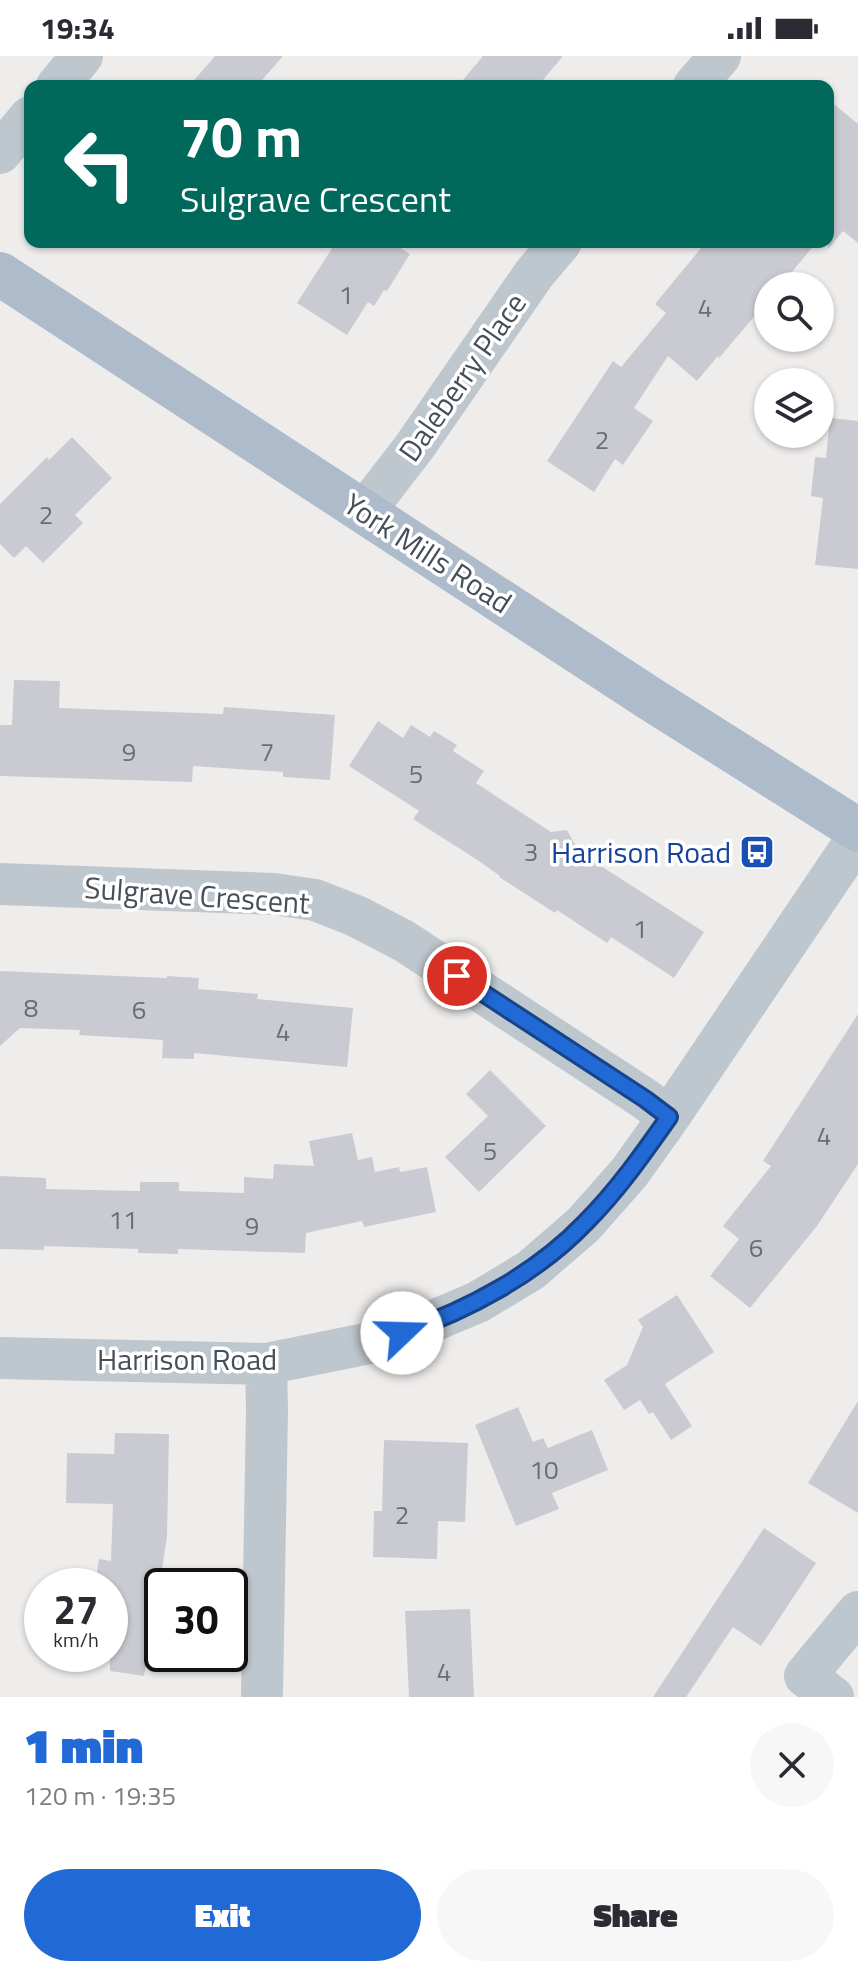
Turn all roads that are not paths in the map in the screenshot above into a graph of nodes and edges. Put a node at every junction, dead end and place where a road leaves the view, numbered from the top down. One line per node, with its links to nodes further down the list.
1 (82, 56): 3 (street)
2 (720, 56): 4 (street)
3 (62, 80)
4 (699, 80)
5 (24, 124): 6 (street)
6 (0, 153)
7 (556, 248): 9 (street, Daleberry Place)
8 (0, 274): 9 (main road, York Mills Road)
9 (364, 512): 10 (main road, York Mills Road)
10 (858, 830)
11 (858, 837): 13 (street, Harrison Road)
12 (0, 884): 13 (street, Sulgrave Crescent)
13 (669, 1117): 15 (street, Harrison Road)
14 (0, 1358): 15 (street, Harrison Road)
15 (266, 1364): 17 (street)
16 (858, 1612): 18 (street)
17 (262, 1694)
18 (833, 1697)

